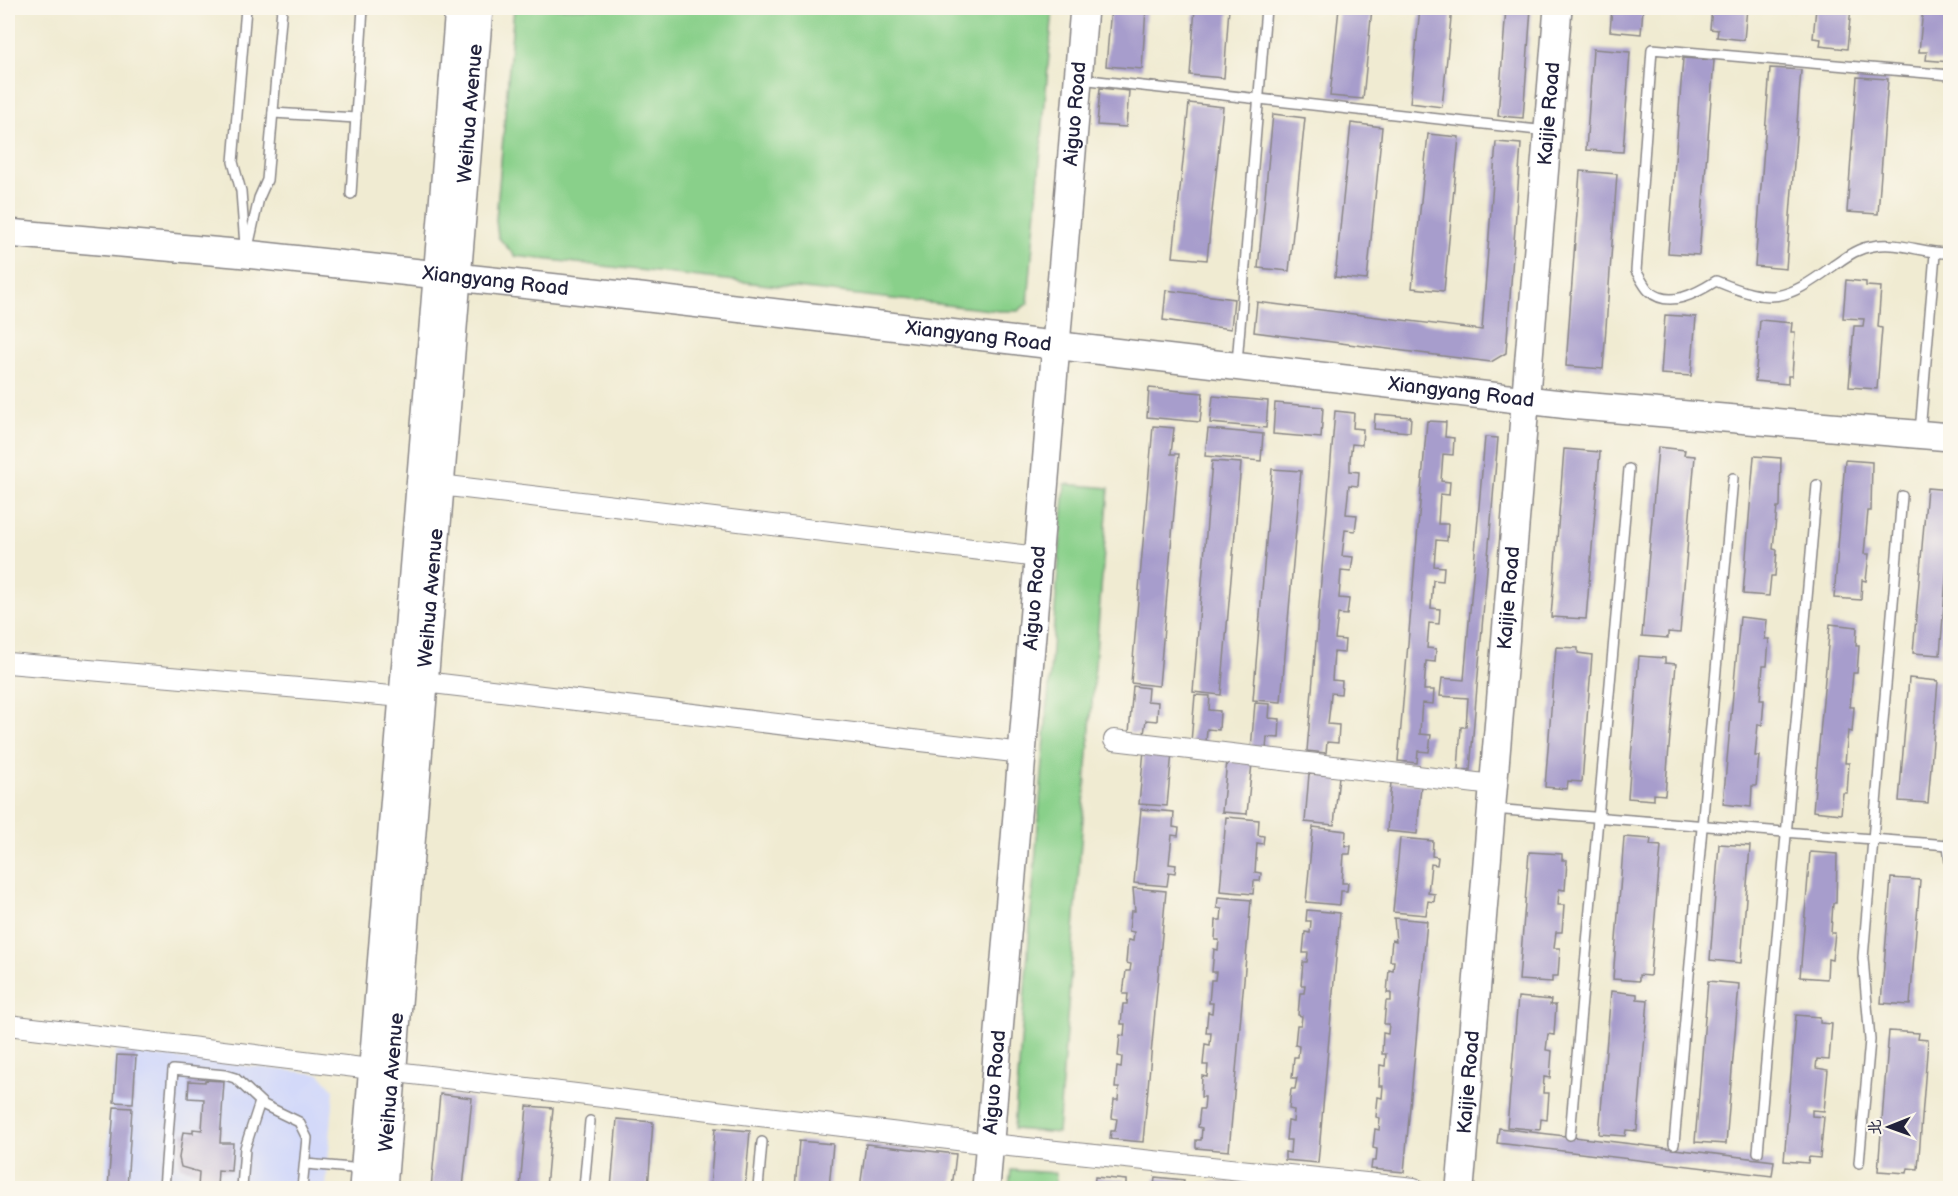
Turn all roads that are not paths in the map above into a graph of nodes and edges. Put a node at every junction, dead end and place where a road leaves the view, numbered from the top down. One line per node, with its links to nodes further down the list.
1 (246, 8): 18 (lane)
2 (282, 8): 12 (lane)
3 (363, 8): 13 (lane)
4 (459, 8): 20 (street, Weihua Avenue)
5 (479, 8): 20 (street, Weihua Avenue)
6 (1084, 8): 10 (street, Aiguo Road)
7 (1266, 8): 11 (lane)
8 (1558, 8): 14 (street, Kaijie Road)
9 (1950, 75): 19 (lane)
10 (1078, 78): 11 (lane); 21 (street, Aiguo Road)
11 (1258, 99): 14 (lane); 22 (lane)
12 (273, 113): 13 (lane); 18 (lane)
13 (356, 118): 15 (lane)
14 (1548, 131): 23 (street, Kaijie Road)
15 (351, 194)
16 (8, 233): 18 (street, Xiangyang Road)
17 (1950, 253): 19 (lane)
18 (246, 254): 20 (street, Xiangyang Road)
19 (1935, 254): 24 (lane)
20 (447, 276): 21 (street, Xiangyang Road); 28 (street, Weihua Avenue); 33 (street, Weihua Avenue)
21 (1056, 344): 22 (street, Xiangyang Road); 31 (street, Aiguo Road)
22 (1237, 365): 23 (street, Xiangyang Road)
23 (1526, 400): 24 (street, Xiangyang Road); 36 (street, Kaijie Road)
24 (1920, 434): 25 (street, Xiangyang Road)
25 (1950, 437)
26 (1629, 469): 37 (lane)
27 (1733, 478): 38 (lane)
28 (440, 485): 31 (street); 33 (street, Weihua Avenue)
29 (1817, 485): 39 (lane)
30 (1902, 496): 40 (lane)
31 (1038, 557): 35 (street, Aiguo Road)
32 (8, 663): 33 (street)
33 (413, 690): 35 (street); 44 (street, Weihua Avenue)
34 (1114, 740): 36 (street)
35 (1022, 753): 49 (street, Aiguo Road)
36 (1492, 797): 37 (lane); 63 (street, Kaijie Road)
37 (1599, 817): 38 (lane); 47 (lane)
38 (1702, 825): 39 (lane); 50 (lane)
39 (1786, 832): 40 (lane); 51 (lane)
40 (1874, 839): 41 (lane); 52 (lane)
41 (1949, 840): 42 (lane)
42 (1950, 862)
43 (8, 1025): 44 (street)
44 (382, 1071): 49 (street); 54 (street, Weihua Avenue); 58 (street, Weihua Avenue)
45 (260, 1102): 53 (lane); 55 (lane); 56 (lane)
46 (590, 1121): 59 (lane)
47 (1570, 1135)
48 (762, 1142): 60 (lane)
49 (990, 1144): 61 (street, Aiguo Road); 62 (street)
50 (1674, 1144)
51 (1758, 1152)
52 (1859, 1163)
53 (306, 1164): 54 (lane); 57 (lane)
54 (364, 1179)
55 (164, 1188)
56 (242, 1188)
57 (302, 1188)
58 (383, 1188)
59 (585, 1188)
60 (758, 1188)
61 (986, 1188)
62 (1413, 1188)
63 (1460, 1188)

